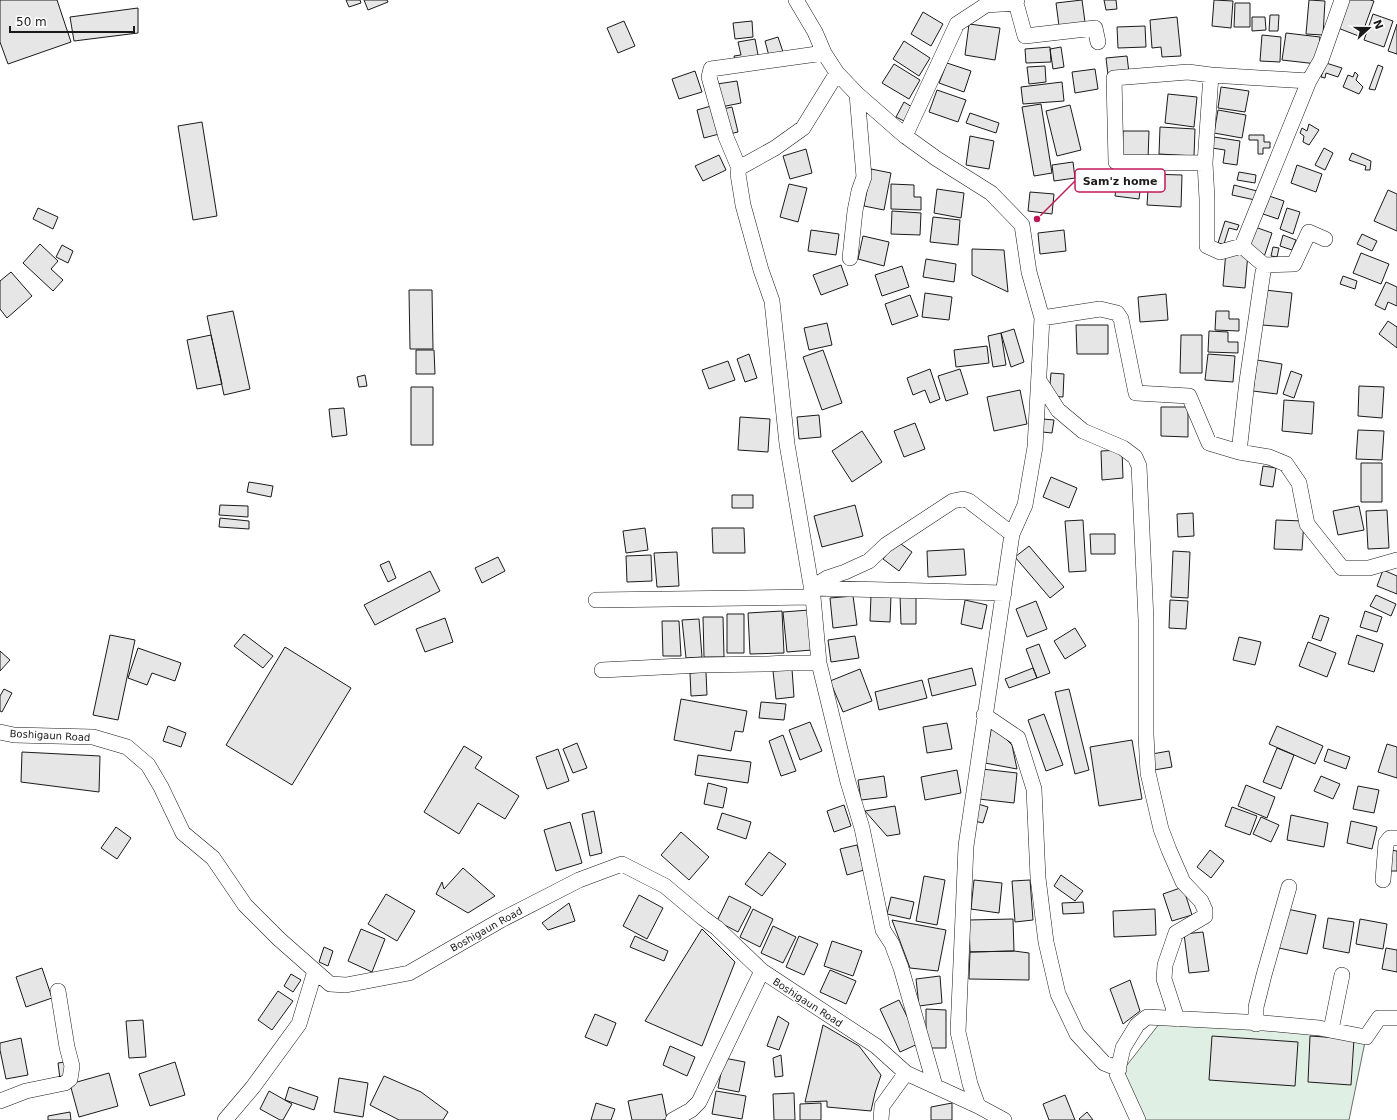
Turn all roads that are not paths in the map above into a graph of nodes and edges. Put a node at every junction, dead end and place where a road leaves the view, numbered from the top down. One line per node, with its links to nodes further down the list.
1 (796, 0): 5 (street)
2 (1342, 0): 8 (street)
3 (1016, 2): 4 (street); 10 (street)
4 (1098, 42)
5 (824, 53): 6 (street); 12 (street)
6 (837, 73): 9 (street); 12 (street)
7 (1211, 75): 8 (street); 11 (street); 11 (street)
8 (1309, 80): 14 (street)
9 (856, 94): 10 (street); 15 (street)
10 (905, 136): 17 (street)
11 (1205, 163): 14 (street)
12 (739, 168): 22 (street)
13 (1325, 239): 16 (street)
14 (1242, 246): 16 (street)
15 (850, 258)
16 (1264, 265): 19 (street)
17 (1042, 318): 18 (street); 19 (street)
18 (1040, 382): 20 (street); 37 (street)
19 (1239, 452): 21 (street)
20 (1012, 534): 22 (street); 23 (street)
21 (1397, 560)
22 (812, 592): 23 (street); 24 (street); 25 (street)
23 (1004, 593): 27 (street)
24 (596, 600)
25 (818, 664): 26 (street); 42 (street)
26 (602, 670)
27 (984, 715): 40 (street); 44 (street)
28 (0, 732): 32 (street, Boshigaun Road)
29 (1397, 838): 30 (street)
30 (1383, 880)
31 (1289, 887): 38 (street)
32 (315, 971): 33 (street, Boshigaun Road); 46 (street)
33 (762, 971): 41 (street, Boshigaun Road); 47 (street)
34 (1342, 974): 39 (street)
35 (58, 991): 43 (street)
36 (1397, 1018): 39 (street)
37 (1177, 1019): 38 (street); 40 (street)
38 (1256, 1024): 39 (street)
39 (1331, 1030)
40 (1118, 1069): 49 (street)
41 (906, 1073): 42 (street, Boshigaun Road); 48 (street)
42 (935, 1086): 44 (street, Boshigaun Road)
43 (0, 1102)
44 (978, 1106): 45 (street, Boshigaun Road)
45 (1000, 1119)
46 (225, 1120)
47 (673, 1120)
48 (881, 1120)
49 (1138, 1120)

